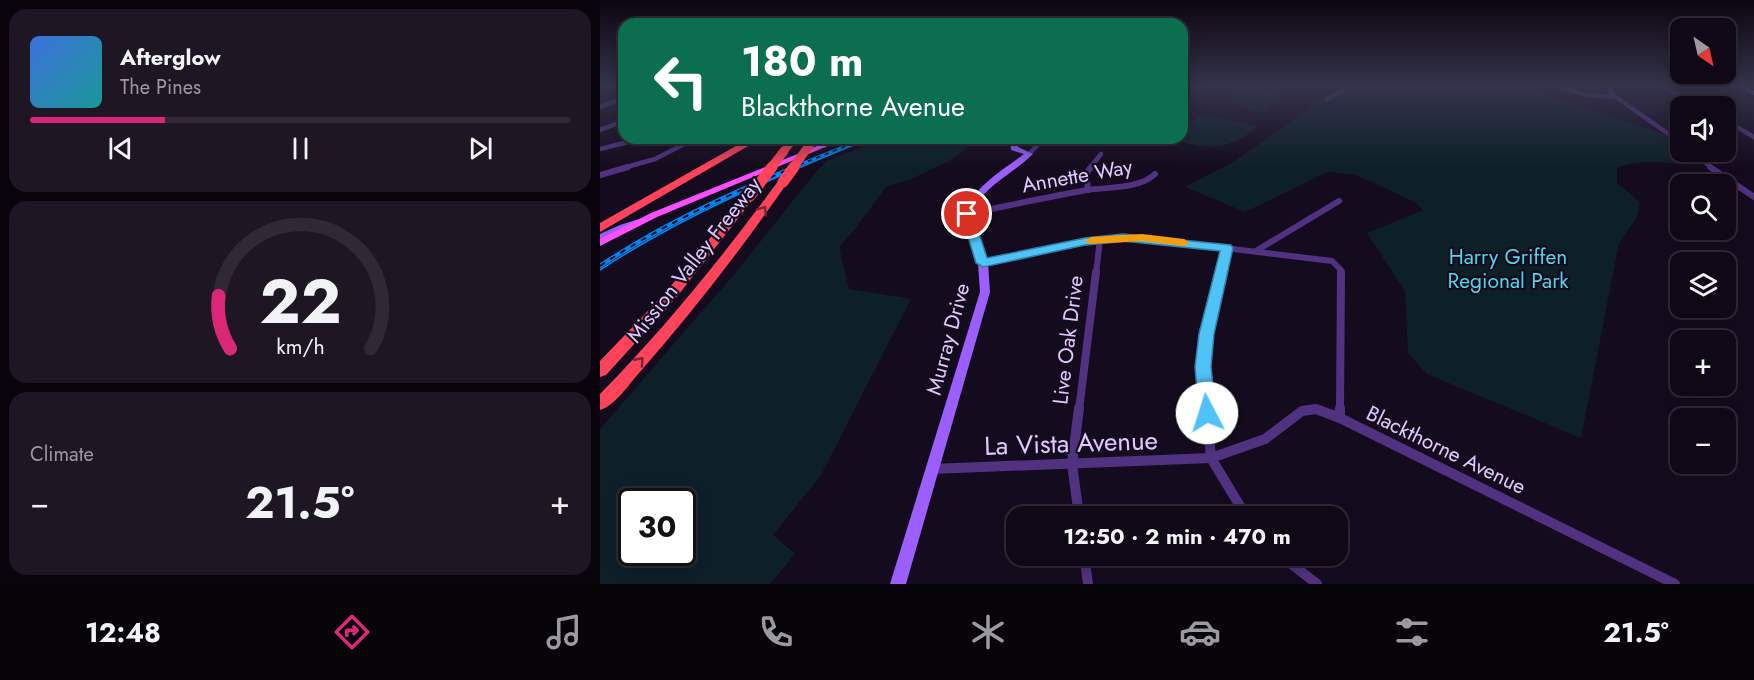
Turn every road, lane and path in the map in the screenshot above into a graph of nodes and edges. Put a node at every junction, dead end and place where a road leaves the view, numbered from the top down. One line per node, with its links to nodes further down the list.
1 (1639, 113): 5 (street)
2 (618, 124): 4 (street)
3 (1736, 126): 6 (street)
4 (600, 130)
5 (1670, 135)
6 (1754, 137)
7 (620, 144): 16 (street)
8 (684, 144): 21 (street)
9 (736, 144): 26 (highway)
10 (747, 144): 28 (highway)
11 (790, 144): 35 (highway, Mission Valley Freeway, bridge)
12 (810, 144): 36 (highway, Mission Valley Freeway, one-way to 12, bridge)
13 (829, 144): 27 (main road)
14 (1014, 144): 17 (street)
15 (1038, 144): 17 (street)
16 (600, 149)
17 (1029, 154): 25 (street)
18 (1101, 154): 22 (street)
19 (1704, 162): 23 (street)
20 (1155, 174): 22 (street, Annette Way)
21 (600, 175)
22 (1088, 190): 25 (street, Annette Way)
23 (1754, 197)
24 (1339, 201): 33 (street)
25 (967, 214): 34 (street, Murray Drive)
26 (600, 219)
27 (639, 222): 29 (street); 31 (main road)
28 (600, 228)
29 (600, 238)
30 (1100, 239): 32 (street, Blackthorne Avenue); 34 (street, Blackthorne Avenue); 39 (street, Live Oak Drive)
31 (600, 243)
32 (1227, 248): 33 (street, Blackthorne Avenue); 38 (street)
33 (1256, 251): 37 (street, Blackthorne Avenue)
34 (983, 263): 40 (street, Murray Drive)
35 (600, 371)
36 (600, 404)
37 (1340, 418): 38 (street, La Vista Avenue); 48 (street, Blackthorne Avenue)
38 (1211, 458): 39 (street, La Vista Avenue); 42 (street)
39 (1072, 464): 40 (street, La Vista Avenue); 41 (street, Live Oak Drive)
40 (932, 470): 45 (street, Murray Drive)
41 (1078, 506)
42 (1240, 506)
43 (1086, 566): 46 (street)
44 (1294, 566): 47 (street)
45 (898, 584)
46 (1088, 584)
47 (1317, 584)
48 (1675, 584)

